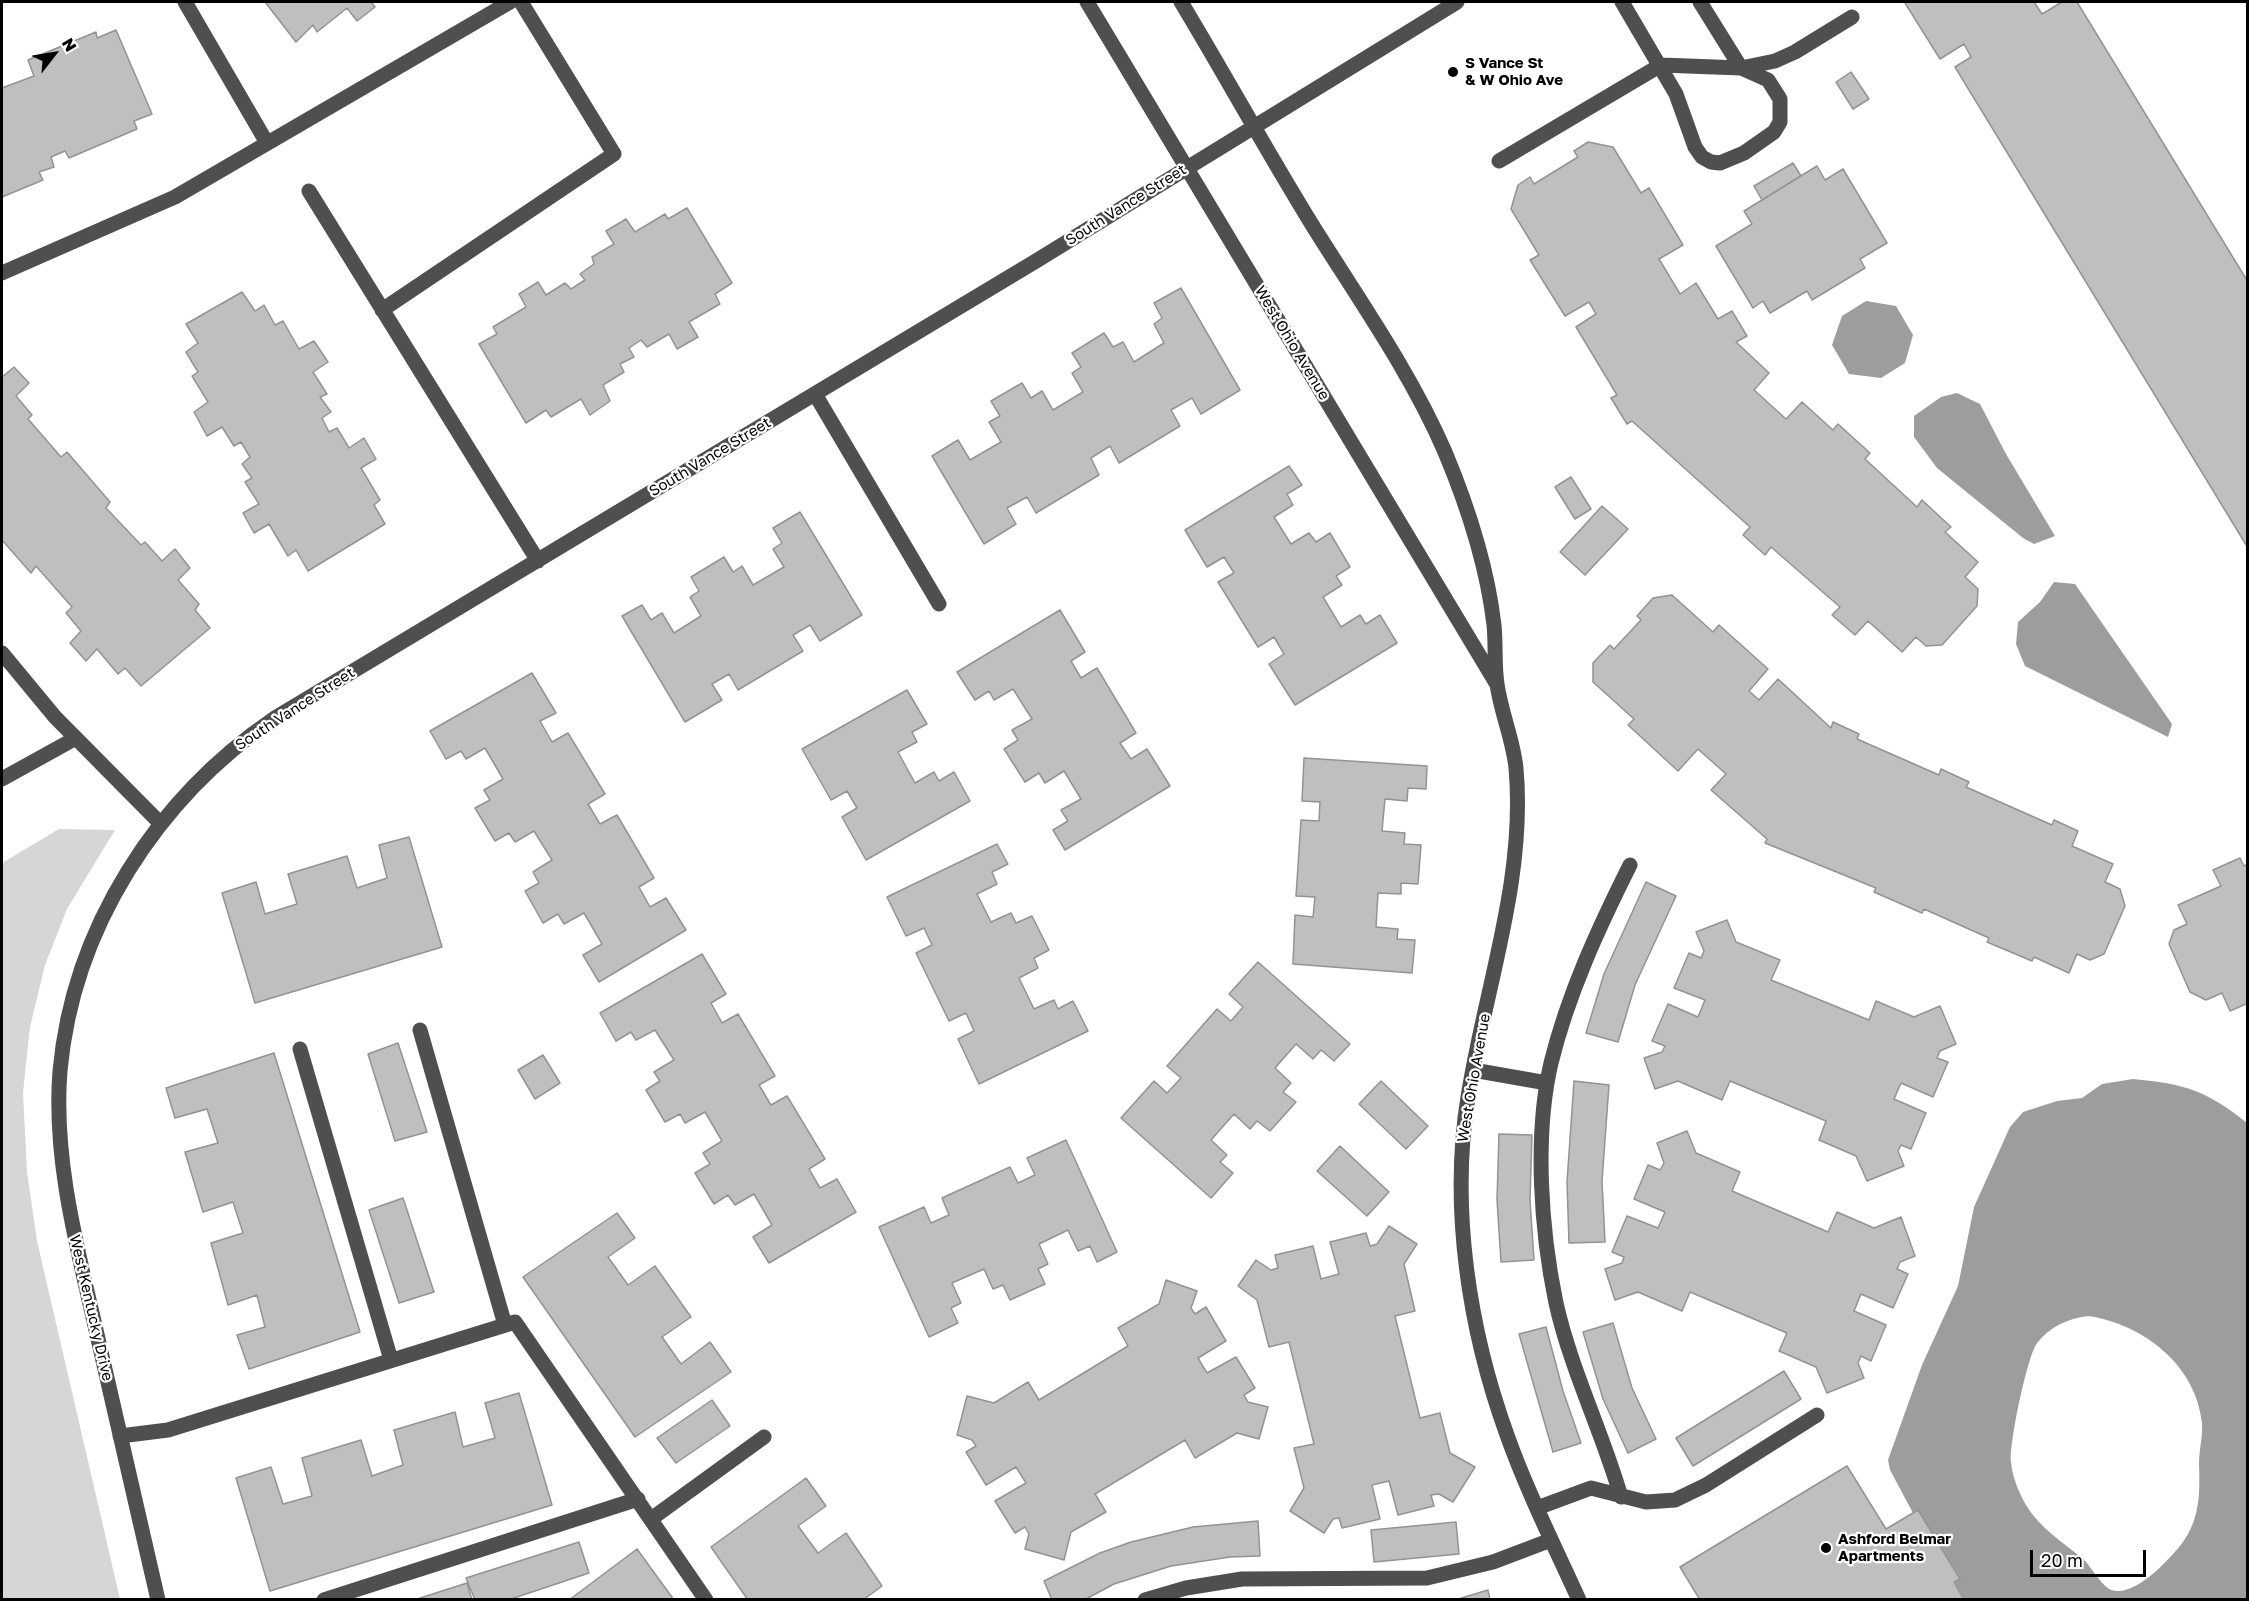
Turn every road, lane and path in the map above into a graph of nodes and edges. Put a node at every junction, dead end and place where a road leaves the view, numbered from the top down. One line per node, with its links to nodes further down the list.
1 (185, 2): 13 (street)
2 (510, 2): 13 (street)
3 (521, 2): 18 (street)
4 (1087, 2): 15 (street, West Ohio Avenue)
5 (1180, 2): 12 (street, West Ohio Avenue)
6 (1457, 2): 12 (street, South Vance Street)
7 (1623, 2): 10 (street)
8 (1700, 2): 11 (street)
9 (1852, 17): 11 (street)
10 (1661, 65): 11 (street); 11 (street); 14 (street)
11 (1740, 68)
12 (1254, 124): 15 (street, South Vance Street); 23 (street, West Ohio Avenue)
13 (267, 143): 17 (street)
14 (1499, 161)
15 (1186, 167): 19 (street, South Vance Street); 23 (street, West Ohio Avenue)
16 (309, 191): 18 (street)
17 (2, 273)
18 (382, 310): 20 (street)
19 (815, 394): 20 (street, South Vance Street); 21 (street)
20 (538, 561): 26 (street, South Vance Street)
21 (939, 604)
22 (2, 653): 24 (street)
23 (1497, 685): 31 (street, West Ohio Avenue)
24 (76, 738): 25 (street); 26 (street)
25 (2, 779)
26 (160, 823): 28 (street, South Vance Street)
27 (1630, 865): 32 (street)
28 (69, 1012): 36 (street, West Kentucky Drive)
29 (420, 1030): 33 (street)
30 (300, 1049): 34 (street)
31 (1473, 1070): 32 (street); 40 (street, West Ohio Avenue)
32 (1547, 1083): 38 (street)
33 (505, 1325): 34 (street); 39 (street)
34 (391, 1360): 36 (street)
35 (1817, 1415): 38 (street)
36 (120, 1436): 43 (street, West Kentucky Drive)
37 (764, 1437): 41 (street)
38 (1622, 1497): 40 (street)
39 (638, 1499): 41 (street); 44 (street)
40 (1537, 1508): 42 (street, West Ohio Avenue)
41 (651, 1519): 45 (street)
42 (1551, 1540): 46 (street); 47 (street, West Ohio Avenue)
43 (158, 1599)
44 (324, 1599)
45 (706, 1599)
46 (1145, 1599)
47 (1579, 1599)

